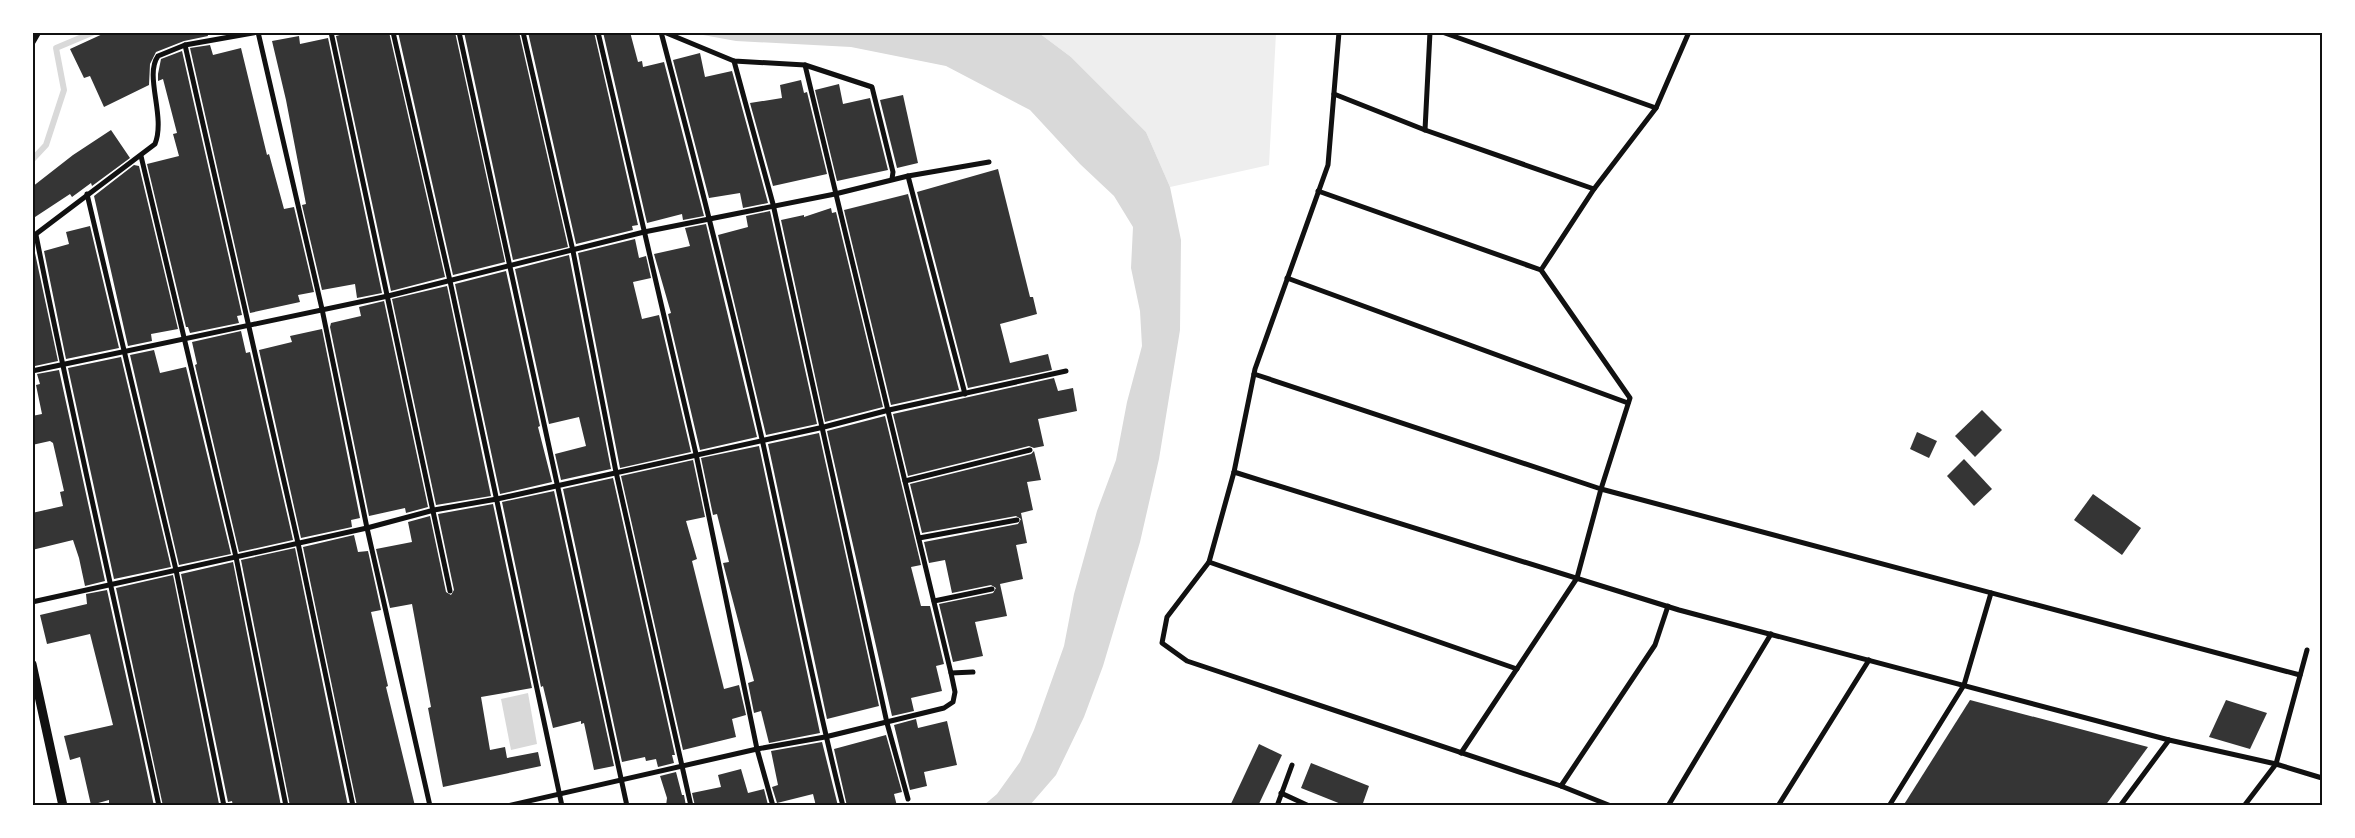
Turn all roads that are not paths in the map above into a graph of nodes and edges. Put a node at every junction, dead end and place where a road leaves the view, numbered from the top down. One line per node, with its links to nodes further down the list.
1 (38, 32): 13 (street)
2 (258, 32): 14 (street); 38 (street)
3 (331, 32): 37 (street)
4 (393, 32): 36 (street)
5 (459, 32): 33 (street)
6 (523, 32): 32 (street)
7 (598, 32): 30 (street)
8 (662, 32): 15 (street); 29 (street)
9 (1339, 32): 17 (street)
10 (1430, 32): 19 (street)
11 (1442, 32): 18 (street)
12 (1689, 32): 18 (street)
13 (32, 44)
14 (186, 45): 20 (street); 39 (street)
15 (734, 61): 16 (street); 28 (street)
16 (805, 65): 23 (street); 27 (street)
17 (1334, 94): 19 (street); 25 (street)
18 (1656, 108): 24 (street)
19 (1425, 130): 24 (street)
20 (141, 156): 26 (street); 40 (street)
21 (988, 162): 22 (street)
22 (908, 176): 23 (street); 46 (street)
23 (892, 179): 27 (street)
24 (1594, 189): 34 (street)
25 (1318, 191): 34 (street); 35 (street)
26 (87, 194): 31 (street); 41 (street)
27 (835, 194): 28 (street); 48 (street)
28 (773, 204): 29 (street); 49 (street)
29 (710, 218): 30 (street); 50 (street)
30 (644, 232): 32 (street); 52 (street)
31 (34, 236): 42 (street)
32 (573, 251): 33 (street); 53 (street)
33 (509, 265): 36 (street); 56 (street)
34 (1541, 270): 47 (street)
35 (1287, 278): 45 (street); 47 (street)
36 (450, 281): 37 (street); 58 (street)
37 (388, 296): 38 (street); 59 (street)
38 (322, 309): 39 (street); 61 (street)
39 (248, 325): 40 (street); 63 (street)
40 (186, 338): 41 (street); 64 (street)
41 (124, 351): 42 (street); 66 (street)
42 (62, 365): 43 (street); 68 (street)
43 (32, 371)
44 (1066, 371): 46 (street)
45 (1254, 374): 54 (street); 57 (street)
46 (965, 394): 48 (street)
47 (1628, 403): 57 (street)
48 (889, 410): 49 (street); 55 (street)
49 (824, 427): 50 (street); 84 (street)
50 (762, 439): 52 (street); 85 (street)
51 (1030, 450): 55 (street)
52 (696, 454): 53 (street); 87 (street)
53 (616, 472): 56 (street); 91 (street)
54 (1234, 472): 65 (street); 67 (street)
55 (906, 481): 62 (street)
56 (558, 485): 58 (street); 93 (street)
57 (1600, 489): 67 (street); 71 (street)
58 (497, 498): 59 (street); 96 (street)
59 (434, 510): 61 (street); 70 (street)
60 (1017, 520): 62 (street)
61 (366, 528): 63 (street); 104 (street)
62 (919, 538): 72 (street)
63 (298, 543): 64 (street); 103 (street)
64 (236, 556): 66 (street); 102 (street)
65 (1208, 562): 79 (street); 88 (street)
66 (176, 570): 68 (street); 101 (street)
67 (1578, 578): 74 (street); 79 (street)
68 (112, 583): 73 (street); 100 (street)
69 (992, 589): 72 (street)
70 (450, 591)
71 (1991, 593): 82 (street); 83 (street)
72 (934, 601): 81 (street)
73 (32, 602)
74 (1668, 606): 75 (street); 94 (street)
75 (1771, 634): 77 (street); 114 (street)
76 (2307, 650): 82 (street)
77 (1869, 660): 83 (street); 115 (street)
78 (32, 664): 99 (street)
79 (1517, 669): 88 (street)
80 (973, 672): 81 (street)
81 (951, 674): 84 (street)
82 (2300, 675): 89 (street)
83 (1964, 685): 86 (street); 98 (street)
84 (887, 723): 85 (street); 97 (street)
85 (825, 737): 87 (street); 110 (street)
86 (2169, 740): 89 (street); 116 (street)
87 (757, 749): 91 (street); 109 (street)
88 (1461, 753): 94 (street)
89 (2276, 764): 92 (street); 117 (street)
90 (1292, 765): 95 (street)
91 (681, 767): 93 (street); 108 (street)
92 (2322, 778)
93 (621, 779): 96 (street); 107 (street)
94 (1561, 786): 113 (street)
95 (1281, 793): 111 (street); 112 (street)
96 (559, 794): 105 (street); 106 (street)
97 (908, 799)
98 (1889, 805)
99 (63, 806)
100 (158, 806)
101 (224, 806)
102 (286, 806)
103 (352, 806)
104 (430, 806)
105 (508, 806)
106 (562, 806)
107 (627, 806)
108 (691, 806)
109 (773, 806)
110 (843, 806)
111 (1277, 806)
112 (1309, 806)
113 (1611, 806)
114 (1668, 806)
115 (1778, 806)
116 (2120, 806)
117 (2244, 806)

